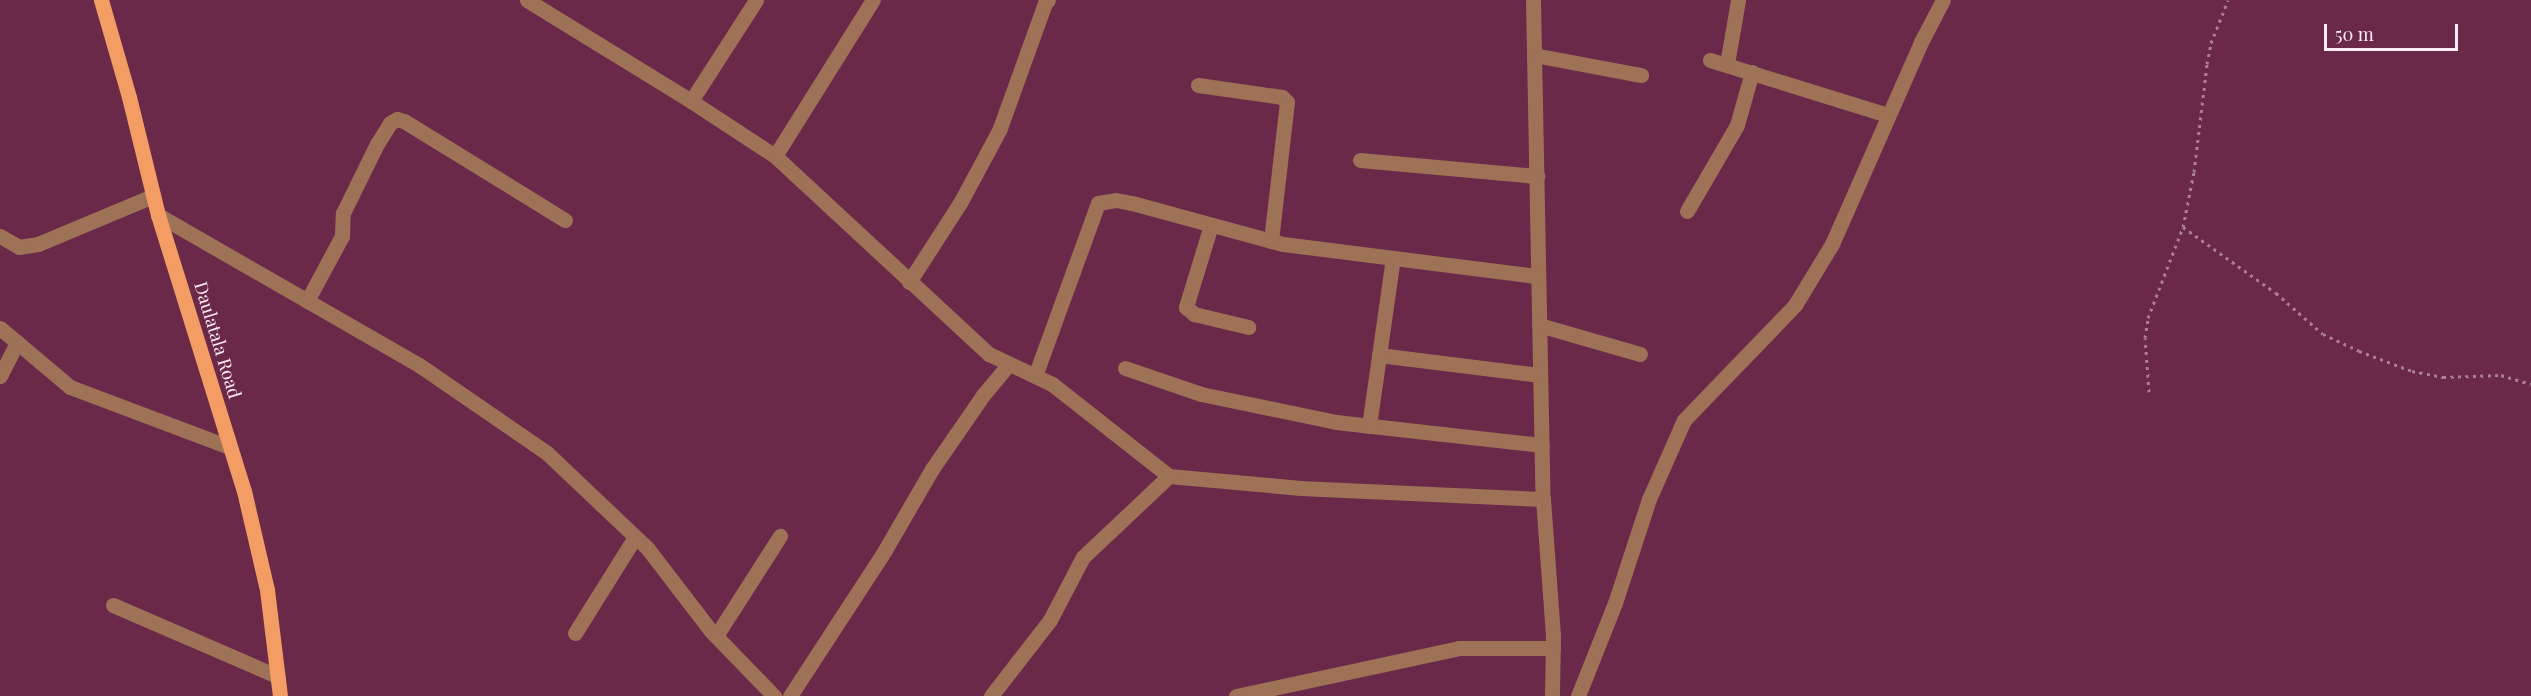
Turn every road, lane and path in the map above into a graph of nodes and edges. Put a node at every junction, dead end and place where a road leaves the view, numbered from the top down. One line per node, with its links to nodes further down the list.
1 (101, 0): 21 (main road, Daulatala Road)
2 (527, 0): 16 (street)
3 (756, 0): 16 (street)
4 (873, 0): 18 (street)
5 (1048, 0): 31 (street)
6 (1533, 0): 10 (street)
7 (1738, 0): 12 (street)
8 (1943, 0): 17 (street)
9 (2228, 0): 26 (path)
10 (1534, 55): 14 (street); 20 (street)
11 (1710, 60): 12 (street)
12 (1727, 64): 13 (street)
13 (1752, 72): 17 (street); 22 (street)
14 (1641, 75)
15 (1198, 85): 28 (street)
16 (691, 101): 18 (street)
17 (1888, 115): 64 (street)
18 (775, 156): 31 (street)
19 (1360, 159): 20 (street)
20 (1537, 176): 30 (street)
21 (153, 196): 23 (main road, Daulatala Road); 27 (street)
22 (1687, 211)
23 (159, 215): 32 (street); 48 (main road, Daulatala Road)
24 (565, 219): 32 (street)
25 (1211, 225): 28 (street); 34 (street); 43 (street)
26 (2183, 227): 44 (path); 45 (path)
27 (0, 236)
28 (1271, 241): 29 (street)
29 (1393, 258): 30 (street); 38 (street)
30 (1538, 276): 33 (street)
31 (909, 282): 39 (street)
32 (307, 301): 51 (street)
33 (1539, 325): 37 (street); 41 (street)
34 (1248, 327)
35 (0, 328): 36 (street)
36 (17, 342): 42 (street); 48 (street)
37 (1640, 354)
38 (1379, 355): 41 (street); 46 (street)
39 (1009, 364): 43 (street); 60 (street)
40 (1125, 368): 46 (street)
41 (1540, 375): 47 (street)
42 (0, 376)
43 (1035, 376): 49 (street)
44 (2531, 384)
45 (2149, 392)
46 (1369, 426): 47 (street)
47 (1542, 445): 50 (street)
48 (230, 447): 57 (main road, Daulatala Road)
49 (1169, 476): 50 (street); 61 (street)
50 (1543, 499): 56 (street)
51 (635, 537): 54 (street); 55 (street)
52 (780, 537): 55 (street)
53 (112, 604): 57 (street)
54 (575, 633)
55 (716, 636): 59 (street)
56 (1553, 648): 62 (street); 63 (street)
57 (277, 675): 58 (main road, Daulatala Road)
58 (280, 696)
59 (774, 696)
60 (790, 696)
61 (991, 696)
62 (1236, 696)
63 (1552, 696)
64 (1578, 696)

